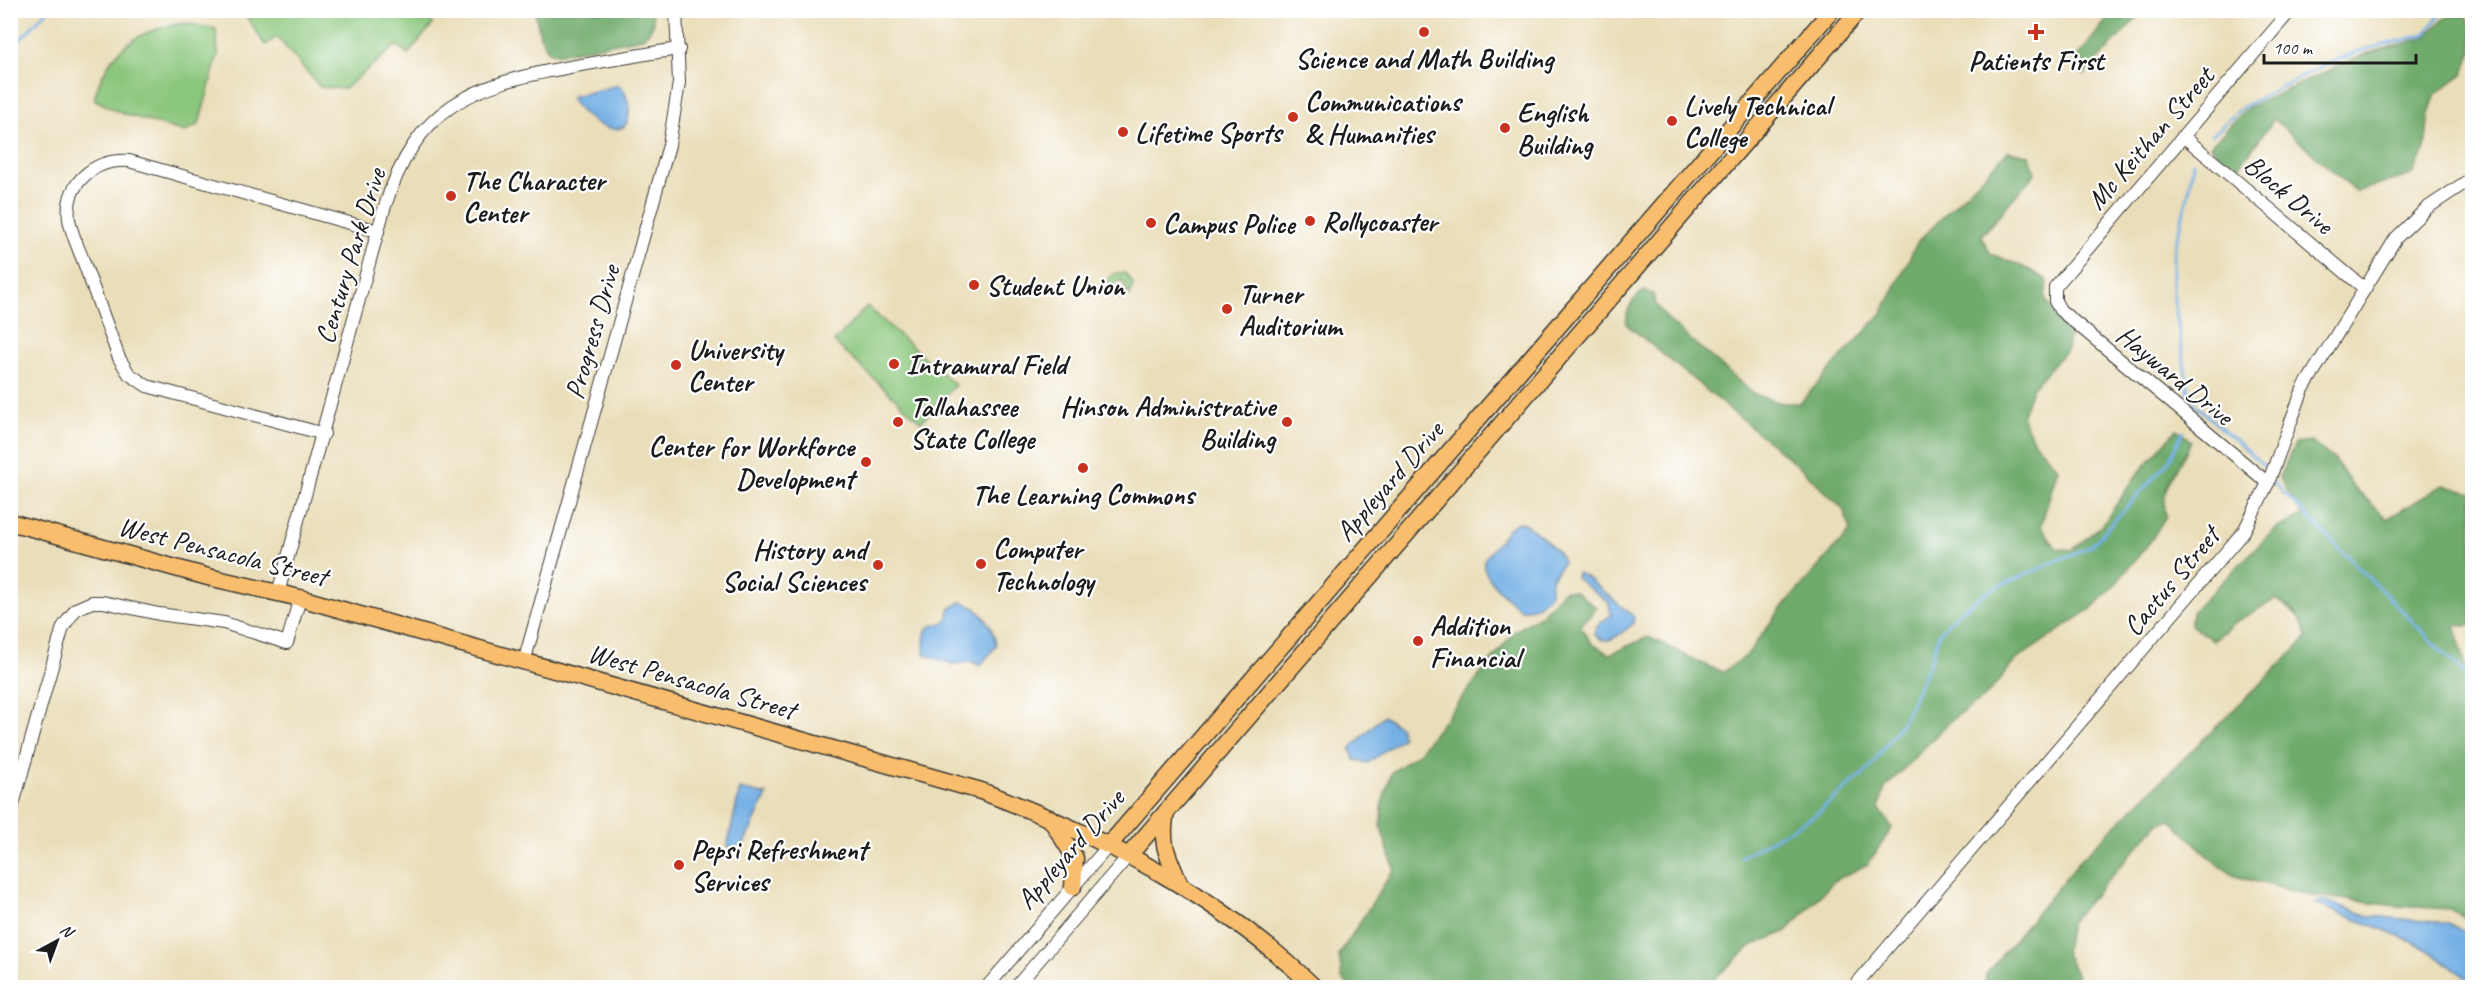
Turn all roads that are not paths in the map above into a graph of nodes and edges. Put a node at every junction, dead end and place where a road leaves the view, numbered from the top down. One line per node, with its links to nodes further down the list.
1 (676, 10): 5 (street, Progress Drive)
2 (1832, 10): 7 (main road, Appleyard Drive)
3 (1859, 10): 9 (main road, Appleyard Drive)
4 (2291, 10): 6 (street, Mc Keithan Street)
5 (679, 49): 10 (street, Century Park Drive); 24 (street, Progress Drive)
6 (2182, 136): 11 (street, Block Drive); 12 (street, Mc Keithan Street)
7 (1694, 170): 9 (street); 13 (main road, Appleyard Drive)
8 (2472, 178): 11 (street, Cactus Street)
9 (1710, 183): 14 (main road, Appleyard Drive)
10 (378, 231): 15 (street, Century Park Drive); 15 (street)
11 (2364, 289): 16 (street, Cactus Street)
12 (2055, 301): 16 (street, Hayward Drive)
13 (1537, 351): 14 (street); 17 (main road, Appleyard Drive)
14 (1553, 365): 19 (main road, Appleyard Drive)
15 (324, 434): 20 (street, Century Park Drive)
16 (2268, 483): 35 (street, Cactus Street)
17 (1392, 518): 19 (street); 22 (main road, Appleyard Drive)
18 (10, 522): 20 (main road, West Pensacola Street)
19 (1408, 532): 23 (main road, Appleyard Drive)
20 (278, 593): 21 (main road, West Pensacola Street)
21 (300, 597): 24 (main road, West Pensacola Street); 26 (street)
22 (1290, 636): 23 (street); 28 (main road, Appleyard Drive)
23 (1313, 642): 25 (main road, Appleyard Drive)
24 (524, 662): 27 (main road, West Pensacola Street)
25 (1166, 812): 29 (main road, Appleyard Drive); 30 (main road)
26 (10, 815)
27 (1050, 818): 28 (main road, West Pensacola Street); 31 (main road)
28 (1110, 844): 29 (main road, West Pensacola Street); 31 (street, Appleyard Drive)
29 (1130, 854): 30 (main road, West Pensacola Street); 33 (street, Appleyard Drive)
30 (1179, 883): 34 (main road, West Pensacola Street)
31 (1073, 887): 32 (street, Appleyard Drive)
32 (986, 987)
33 (1015, 987)
34 (1315, 987)
35 (1853, 987)

